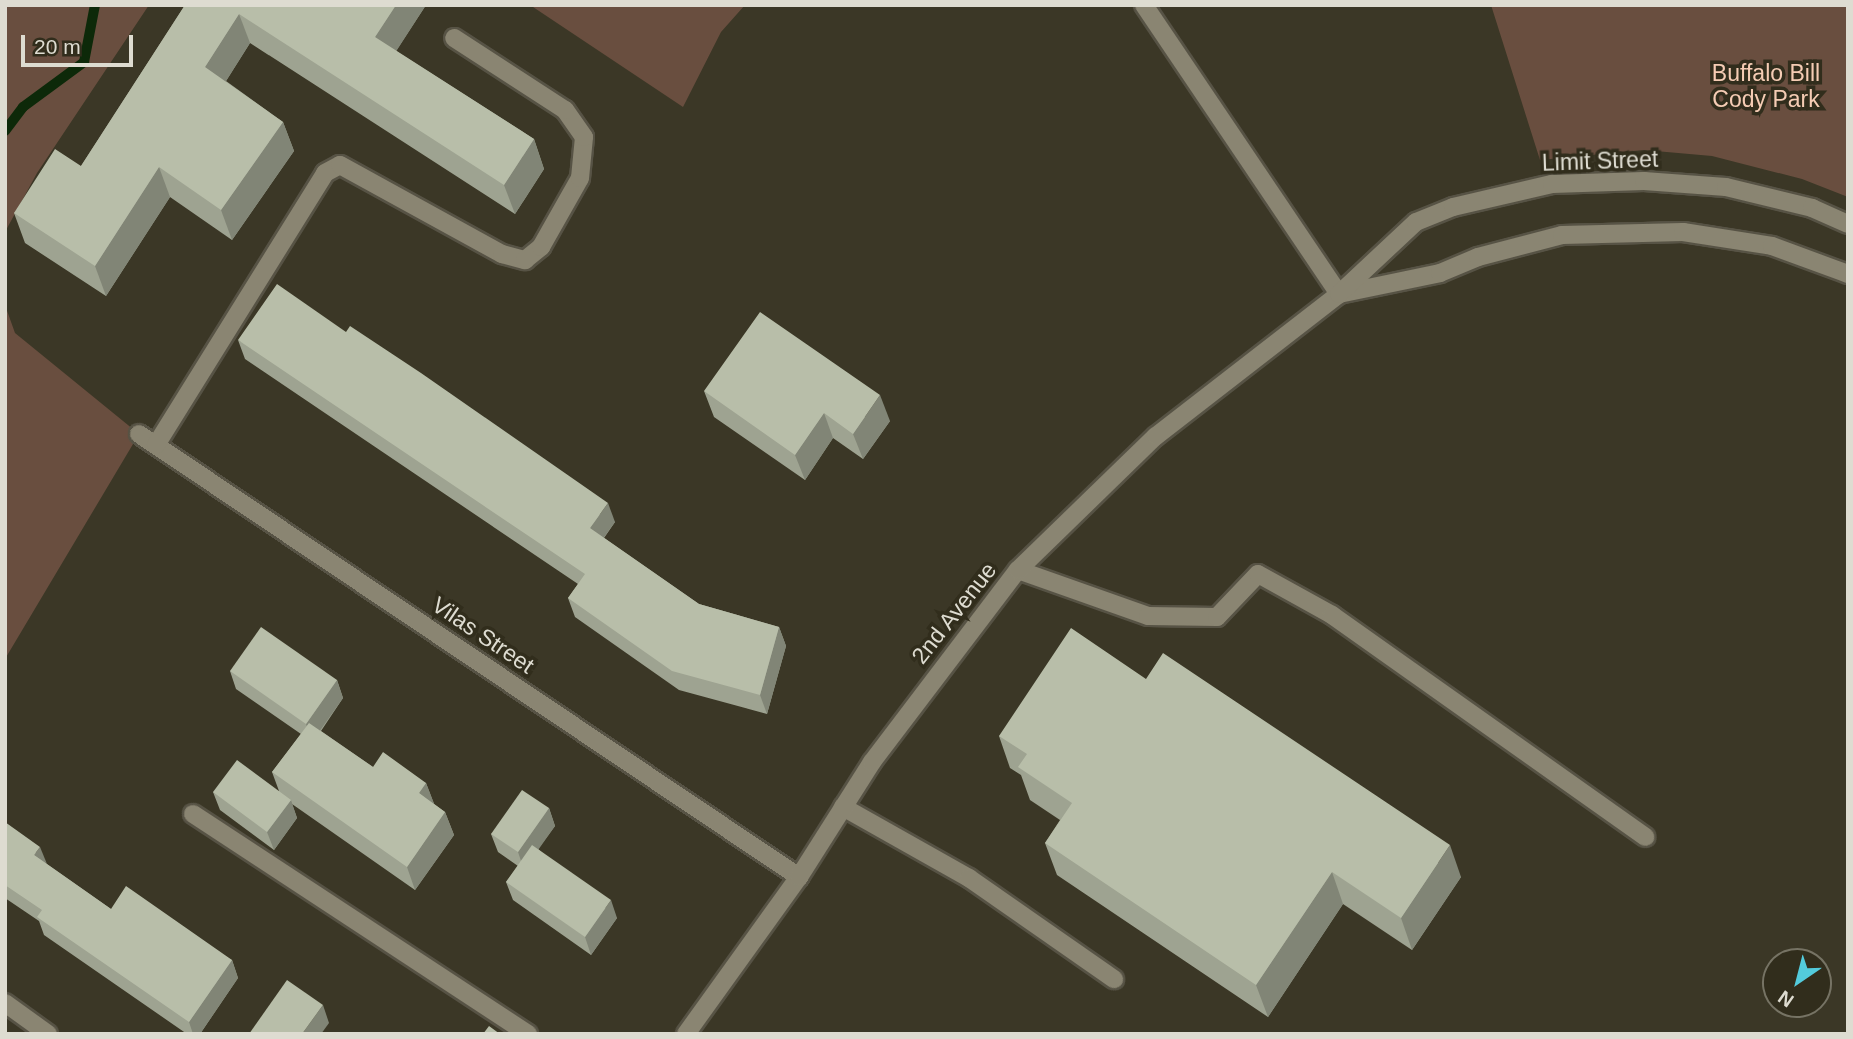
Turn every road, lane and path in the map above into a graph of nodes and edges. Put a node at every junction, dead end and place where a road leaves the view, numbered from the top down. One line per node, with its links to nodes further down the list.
1 (1144, 5): 5 (street)
2 (454, 38): 7 (street)
3 (1848, 224): 5 (street, Limit Street)
4 (1848, 274): 5 (street)
5 (1339, 294): 8 (street, 2nd Avenue)
6 (139, 434): 7 (street, Vilas Street)
7 (156, 445): 12 (street, Vilas Street)
8 (1018, 570): 9 (street, 2nd Avenue); 11 (street)
9 (844, 807): 12 (street, 2nd Avenue); 13 (street)
10 (193, 814): 16 (street)
11 (1645, 837)
12 (799, 877): 17 (street, 2nd Avenue)
13 (1114, 979)
14 (5, 1003): 15 (street)
15 (48, 1034)
16 (528, 1034)
17 (686, 1034)

